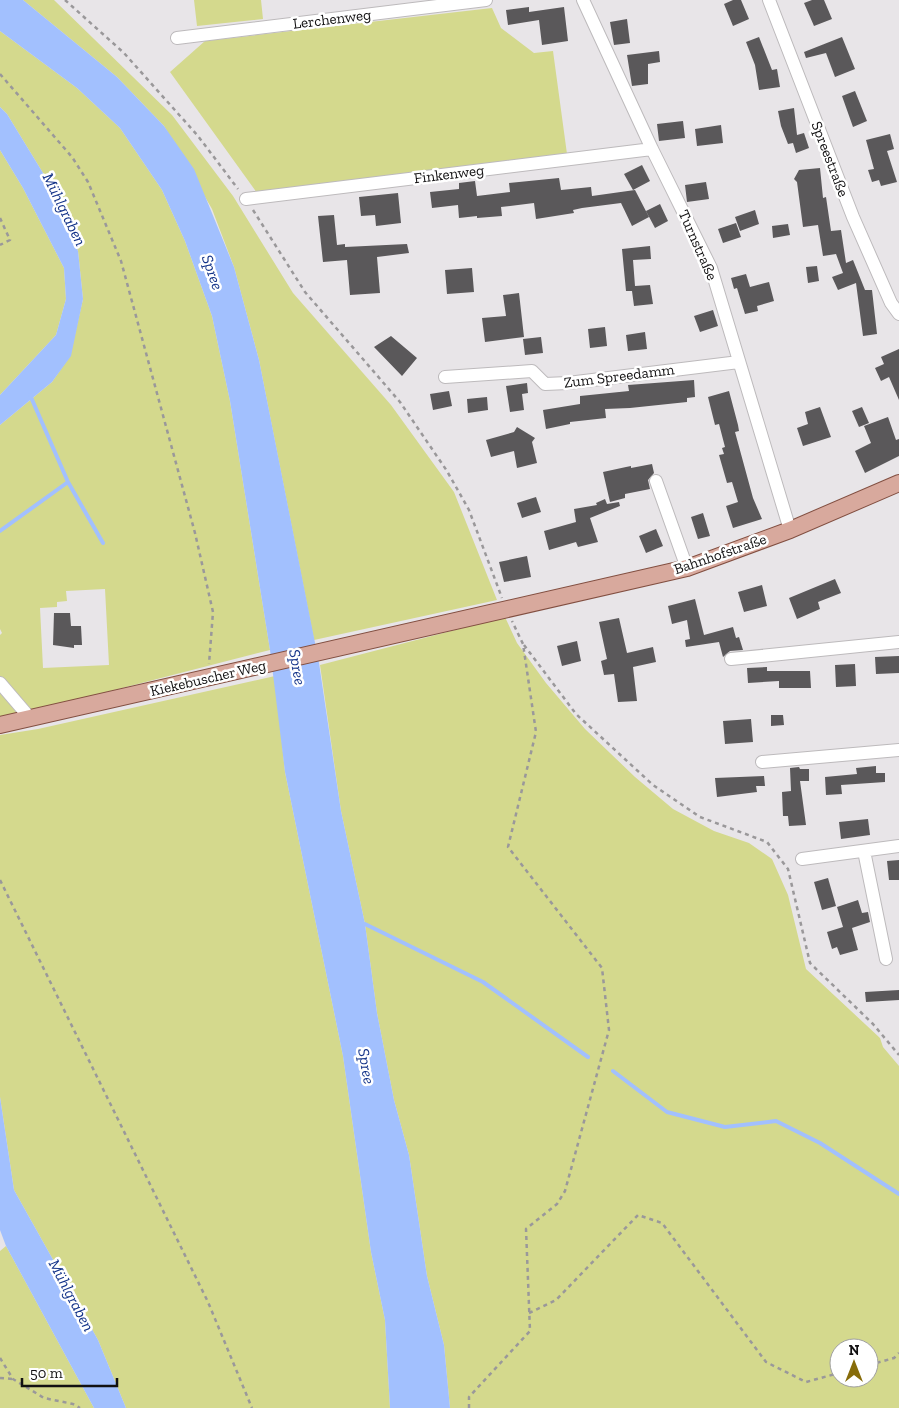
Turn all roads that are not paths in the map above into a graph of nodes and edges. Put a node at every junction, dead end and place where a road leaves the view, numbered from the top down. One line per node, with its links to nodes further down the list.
1 (486, 0): 4 (street, Lerchenweg)
2 (583, 0): 5 (street, Turnstraße)
3 (769, 0): 7 (street, Spreestraße)
4 (177, 38)
5 (652, 149): 6 (street, Finkenweg); 8 (street, Turnstraße)
6 (246, 199)
7 (899, 314)
8 (739, 362): 9 (street, Zum Spreedamm); 12 (street, Turnstraße)
9 (445, 378)
10 (656, 481): 13 (street)
11 (899, 483): 12 (main road, Bahnhofstraße)
12 (790, 530): 13 (main road, Bahnhofstraße)
13 (687, 568): 14 (main road, Bahnhofstraße)
14 (533, 603): 18 (main road, Kiekebuscher Weg)
15 (899, 642): 16 (street)
16 (731, 659)
17 (0, 682): 18 (street)
18 (30, 718): 19 (main road, Kiekebuscher Weg)
19 (0, 725)
20 (899, 750): 21 (street)
21 (762, 762)
22 (899, 846): 23 (street)
23 (864, 851): 24 (street); 25 (street)
24 (802, 859)
25 (886, 959)

